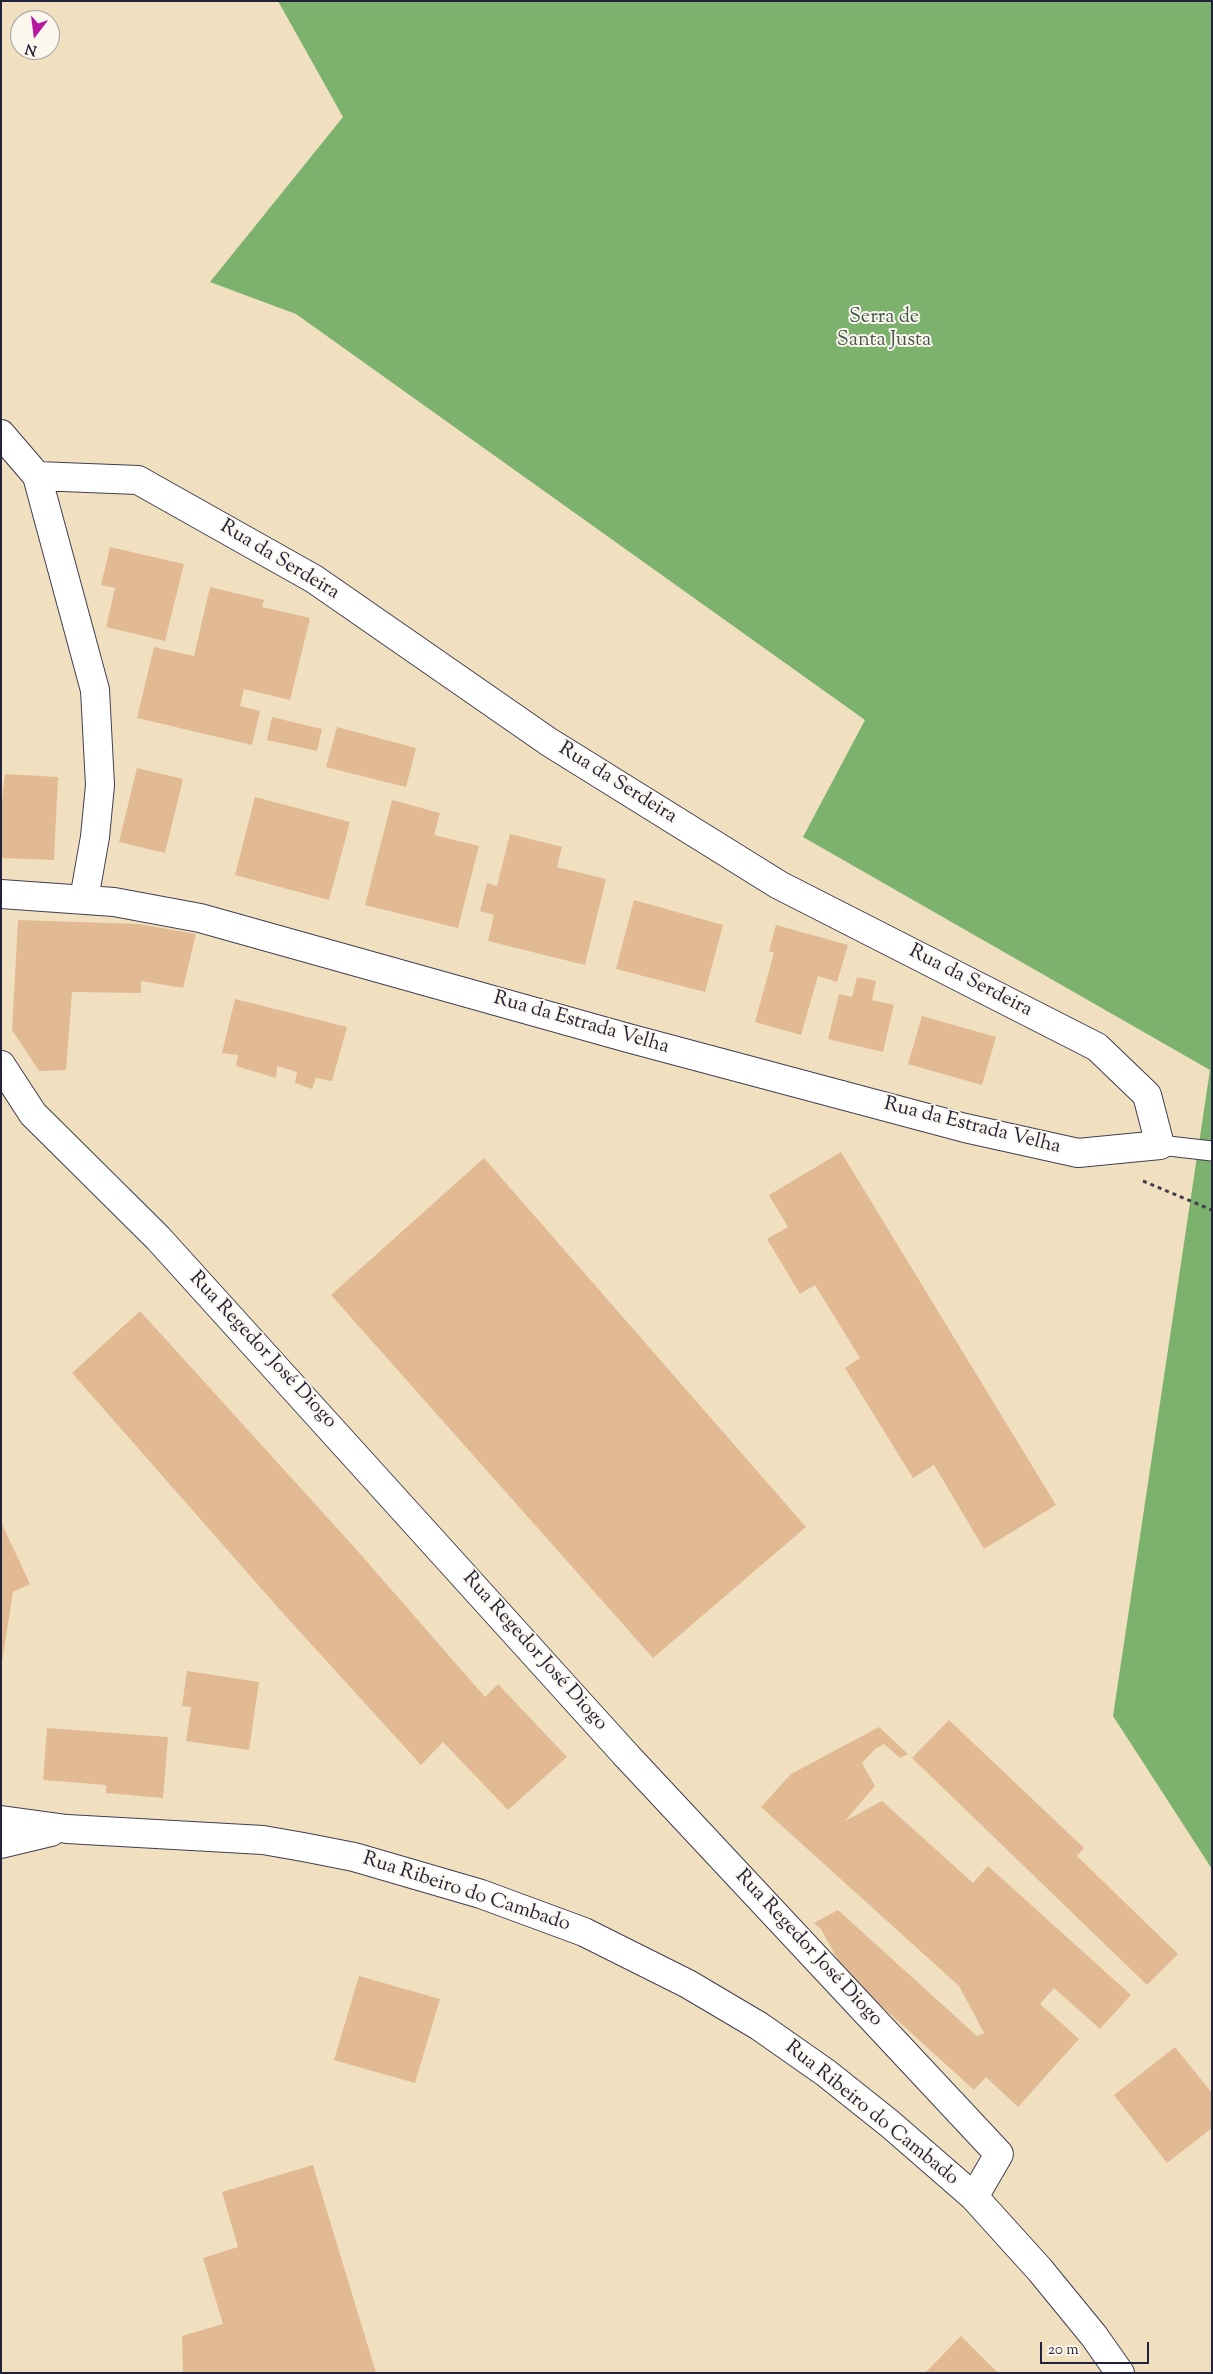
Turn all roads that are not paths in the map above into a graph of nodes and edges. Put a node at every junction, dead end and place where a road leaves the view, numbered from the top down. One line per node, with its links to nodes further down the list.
1 (1, 434): 2 (street)
2 (37, 476): 4 (street); 8 (street, Rua da Serdeira)
3 (1, 894): 4 (street, Rua da Estrada Velha)
4 (84, 899): 8 (street, Rua da Estrada Velha)
5 (1, 1065): 7 (street, Rua Regedor José Diogo)
6 (1, 1098): 7 (street, Rua Regedor José Diogo)
7 (34, 1114): 13 (street, Rua Regedor José Diogo)
8 (1160, 1145): 9 (lane)
9 (1212, 1151)
10 (1, 1820): 11 (street)
11 (67, 1829): 12 (street); 13 (street, Rua Ribeiro do Cambado)
12 (1, 1844)
13 (974, 2198): 14 (street, Rua Ribeiro do Cambado)
14 (1120, 2373)

